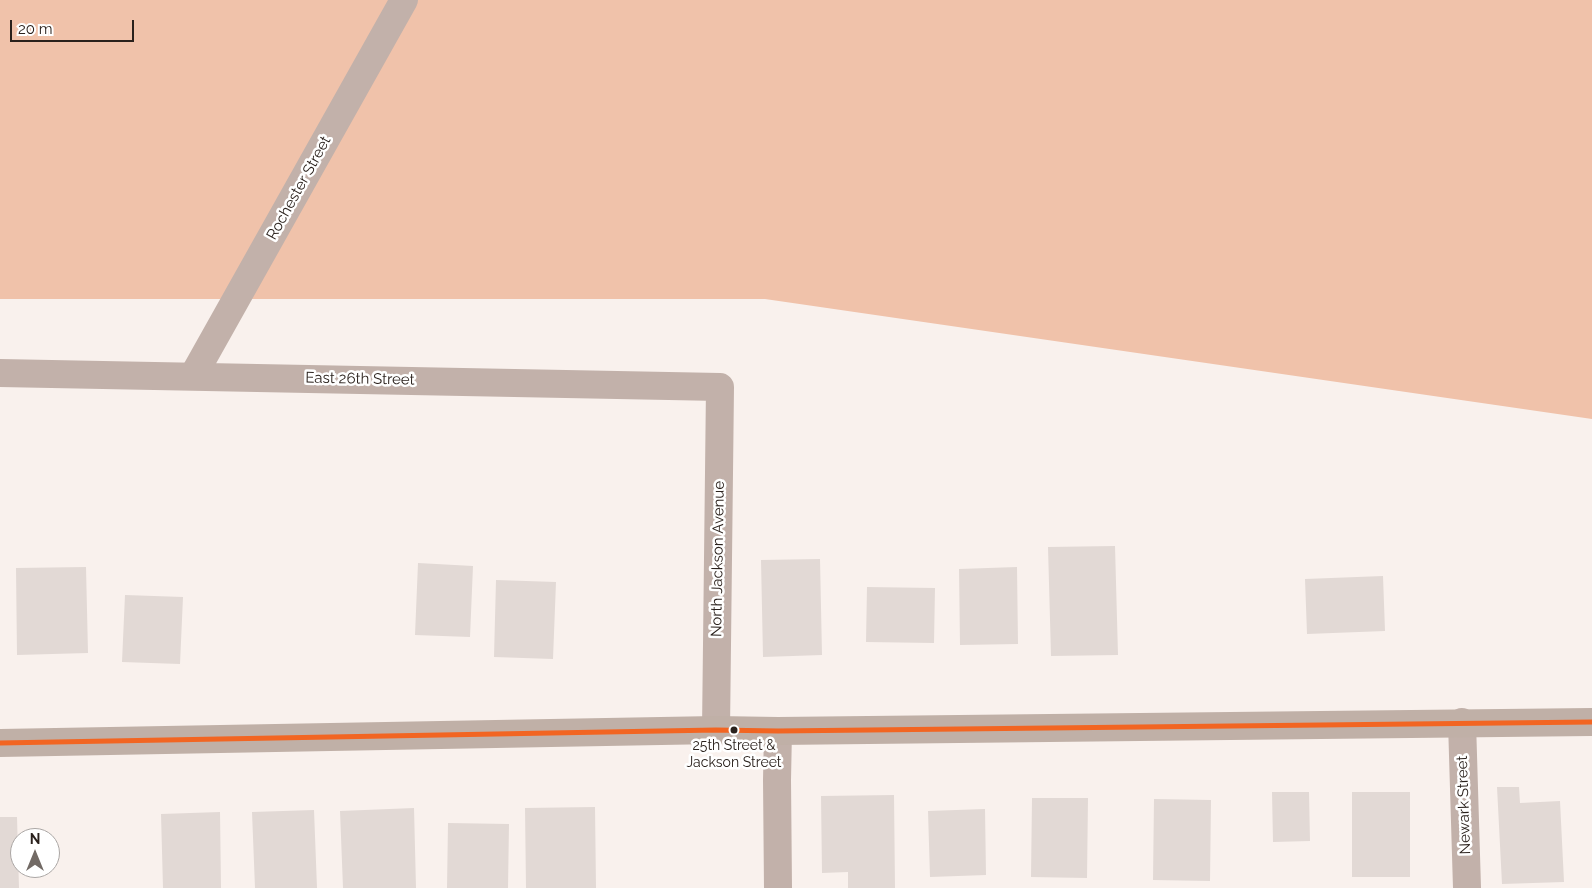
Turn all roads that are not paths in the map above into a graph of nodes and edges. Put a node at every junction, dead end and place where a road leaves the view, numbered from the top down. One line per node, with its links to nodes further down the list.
1 (404, 0): 3 (street, Rochester Street)
2 (0, 373): 3 (street, East 26th Street)
3 (193, 376): 4 (street, East 26th Street)
4 (720, 387): 7 (street, North Jackson Avenue)
5 (1462, 722): 6 (street); 8 (street); 11 (street, Newark Street)
6 (1592, 722)
7 (716, 730): 8 (street); 9 (street)
8 (778, 731): 10 (street)
9 (0, 743)
10 (778, 888)
11 (1467, 888)

